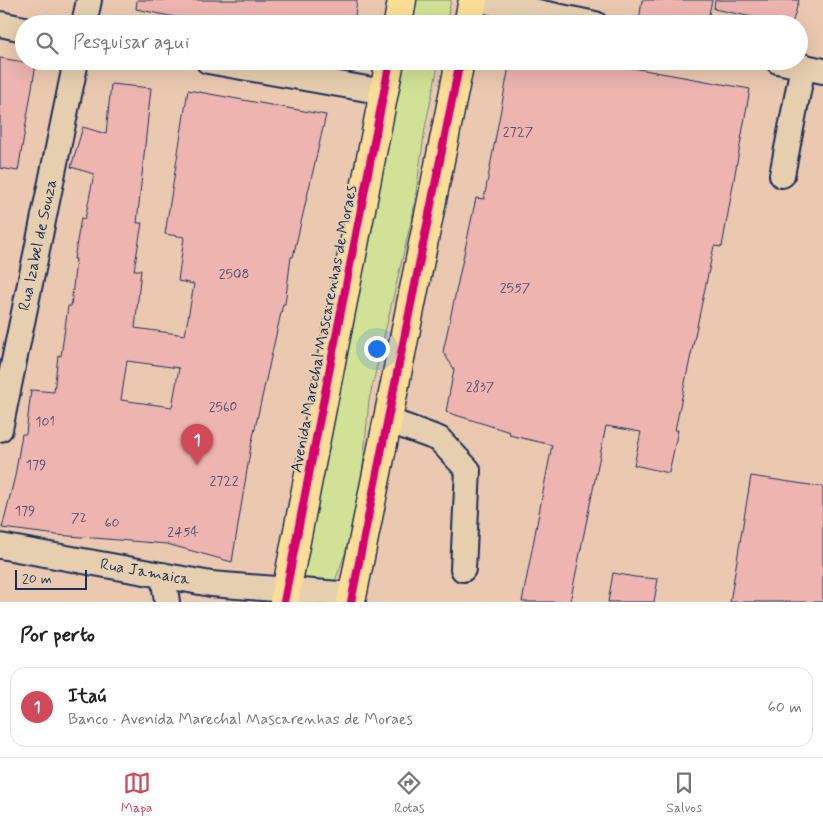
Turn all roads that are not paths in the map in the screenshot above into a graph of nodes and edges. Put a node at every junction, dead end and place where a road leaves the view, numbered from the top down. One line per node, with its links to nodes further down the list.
1 (89, 0): 5 (street)
2 (402, 0): 6 (highway)
3 (472, 0): 7 (highway)
4 (480, 0): 8 (street)
5 (86, 15)
6 (400, 15)
7 (470, 15)
8 (552, 15)
9 (0, 24): 10 (street)
10 (15, 27)
11 (813, 68): 17 (street)
12 (74, 70): 19 (street, Rua Izabel de Souza)
13 (259, 70): 16 (street)
14 (388, 70): 16 (highway, Avenida Marechal Mascarenhas de Moraes)
15 (458, 70): 18 (highway)
16 (384, 92): 23 (highway, Avenida Marechal Mascarenhas de Moraes)
17 (782, 175)
18 (387, 420): 21 (street); 24 (highway)
19 (0, 429)
20 (0, 546): 22 (street, Rua Jamaica)
21 (463, 569)
22 (163, 575): 23 (street, Rua Jamaica); 25 (street)
23 (285, 596): 24 (street, Rua Jamaica)
24 (351, 598)
25 (167, 602)

